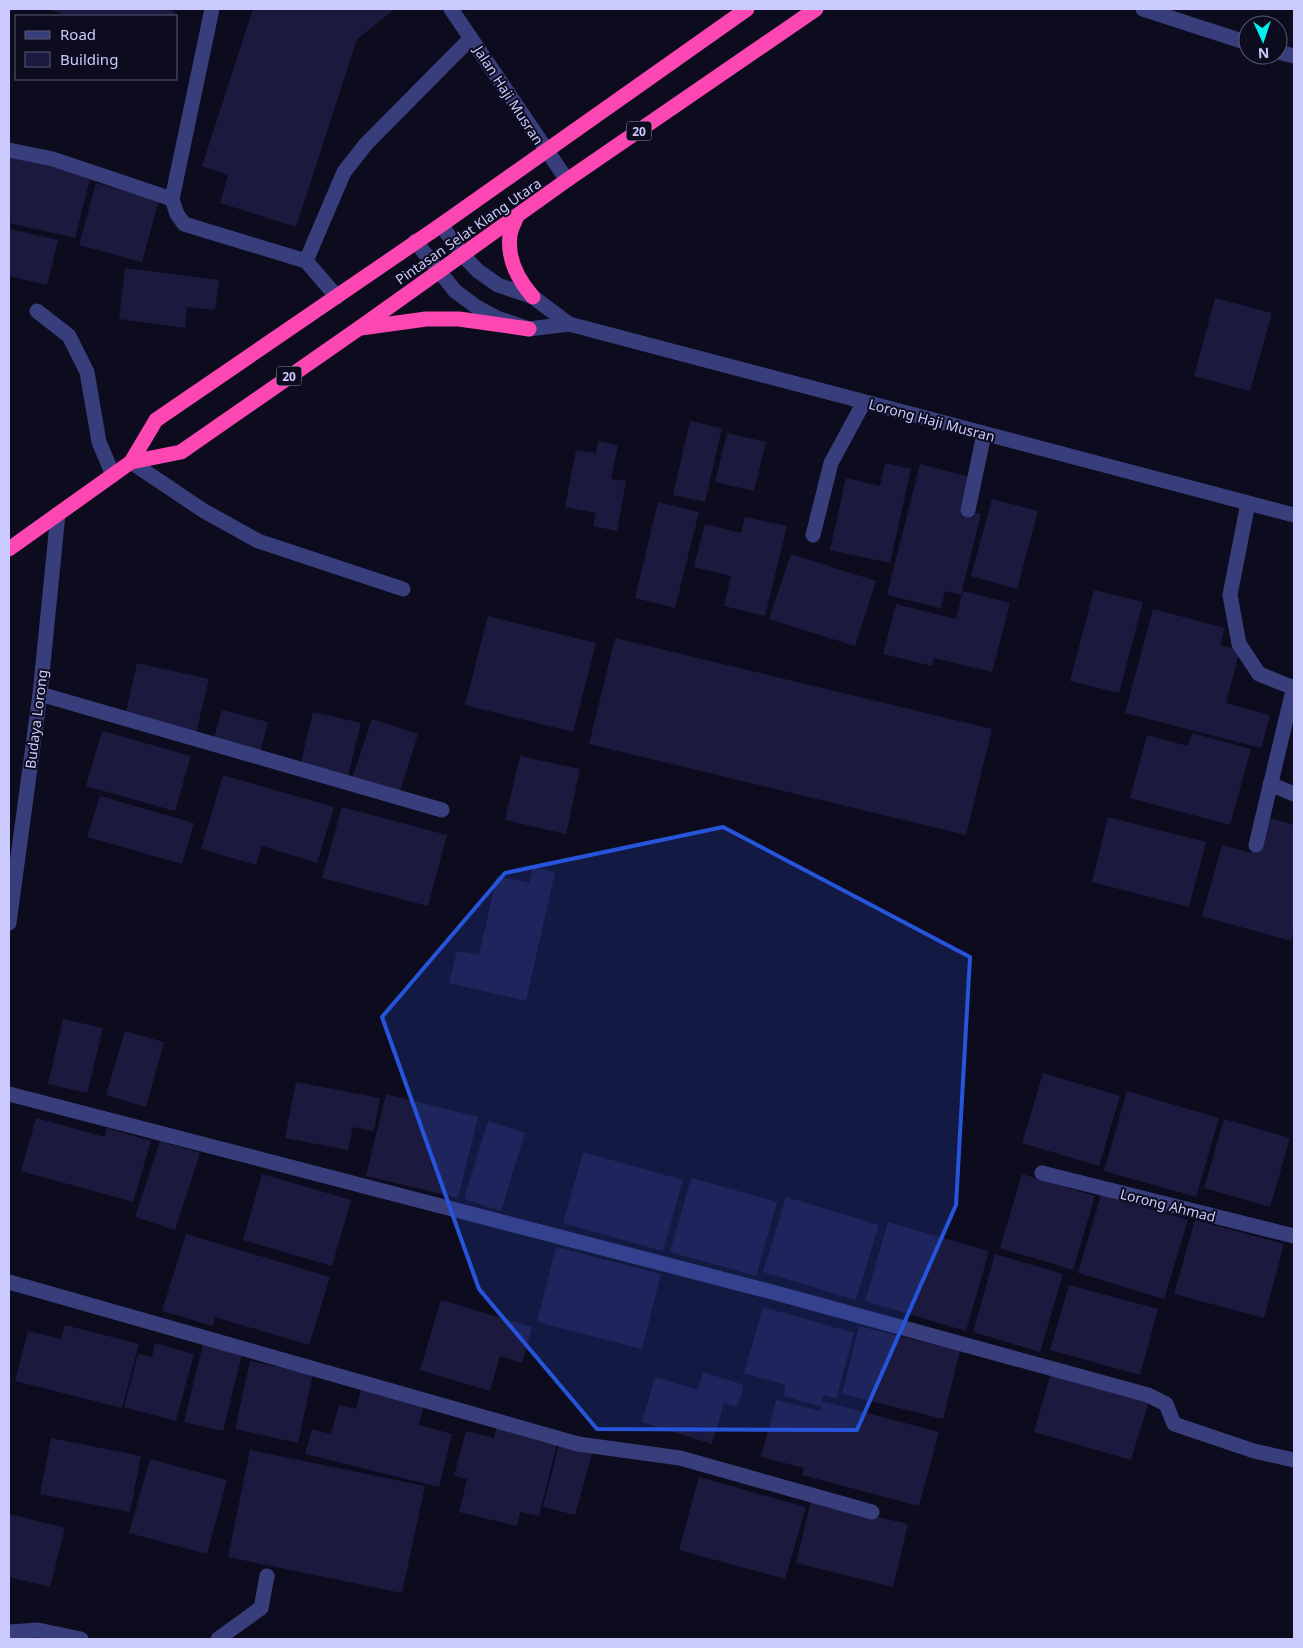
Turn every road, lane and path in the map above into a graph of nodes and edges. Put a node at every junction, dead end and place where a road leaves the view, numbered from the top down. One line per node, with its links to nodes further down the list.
1 (212, 9): 11 (street)
2 (451, 9): 6 (street, Jalan Haji Musran)
3 (747, 9): 9 (highway, Pintasan Selat Klang Utara / 20)
4 (816, 9): 10 (highway, Pintasan Selat Klang Utara / 20)
5 (1143, 9): 7 (street)
6 (471, 38): 9 (street, Jalan Haji Musran); 16 (street)
7 (1238, 40)
8 (9, 150): 11 (street)
9 (545, 150): 10 (street, Jalan Haji Musran); 13 (highway, Pintasan Selat Klang Utara / 20)
10 (567, 180): 12 (highway, Pintasan Selat Klang Utara / 20)
11 (172, 200): 16 (street)
12 (517, 216): 15 (highway, Pintasan Selat Klang Utara / 20); 19 (highway)
13 (441, 225): 14 (highway, Pintasan Selat Klang Utara / 20); 15 (street, Lorong Haji Musran)
14 (416, 241): 17 (street, Lorong Haji Musran); 18 (highway, Pintasan Selat Klang Utara / 20)
15 (463, 255): 17 (highway, Pintasan Selat Klang Utara / 20); 19 (street, Lorong Haji Musran)
16 (306, 261): 18 (street)
17 (438, 271): 22 (highway, Pintasan Selat Klang Utara / 20); 23 (street, Lorong Haji Musran)
18 (337, 297): 26 (highway, Pintasan Selat Klang Utara / 20)
19 (533, 297): 21 (street, Lorong Haji Musran)
20 (37, 311): 27 (street)
21 (569, 324): 23 (street, Lorong Haji Musran); 24 (street, Lorong Haji Musran)
22 (358, 329): 23 (highway); 26 (highway, Pintasan Selat Klang Utara / 20)
23 (528, 329)
24 (864, 402): 25 (street, Lorong Haji Musran); 32 (street)
25 (984, 434): 28 (street, Lorong Haji Musran); 29 (street)
26 (131, 462): 27 (highway, Pintasan Selat Klang Utara / 20); 34 (street)
27 (113, 475): 30 (highway, Pintasan Selat Klang Utara / 20)
28 (1248, 503): 31 (street, Lorong Haji Musran); 35 (street)
29 (968, 510)
30 (58, 514): 33 (highway, Pintasan Selat Klang Utara / 20); 36 (street, Budaya Lorong)
31 (1294, 515)
32 (813, 535)
33 (9, 549)
34 (403, 589)
35 (1294, 687): 37 (street)
36 (40, 694): 39 (street); 41 (street, Budaya Lorong)
37 (1270, 784): 38 (street); 40 (street)
38 (1294, 794)
39 (442, 810)
40 (1256, 845)
41 (9, 923)
42 (9, 1094): 46 (street)
43 (1042, 1173): 44 (street, Lorong Ahmad)
44 (1294, 1236)
45 (9, 1282): 47 (street)
46 (1294, 1460)
47 (872, 1512)
48 (267, 1576): 51 (street)
49 (9, 1632): 50 (street)
50 (81, 1639)
51 (218, 1639)

